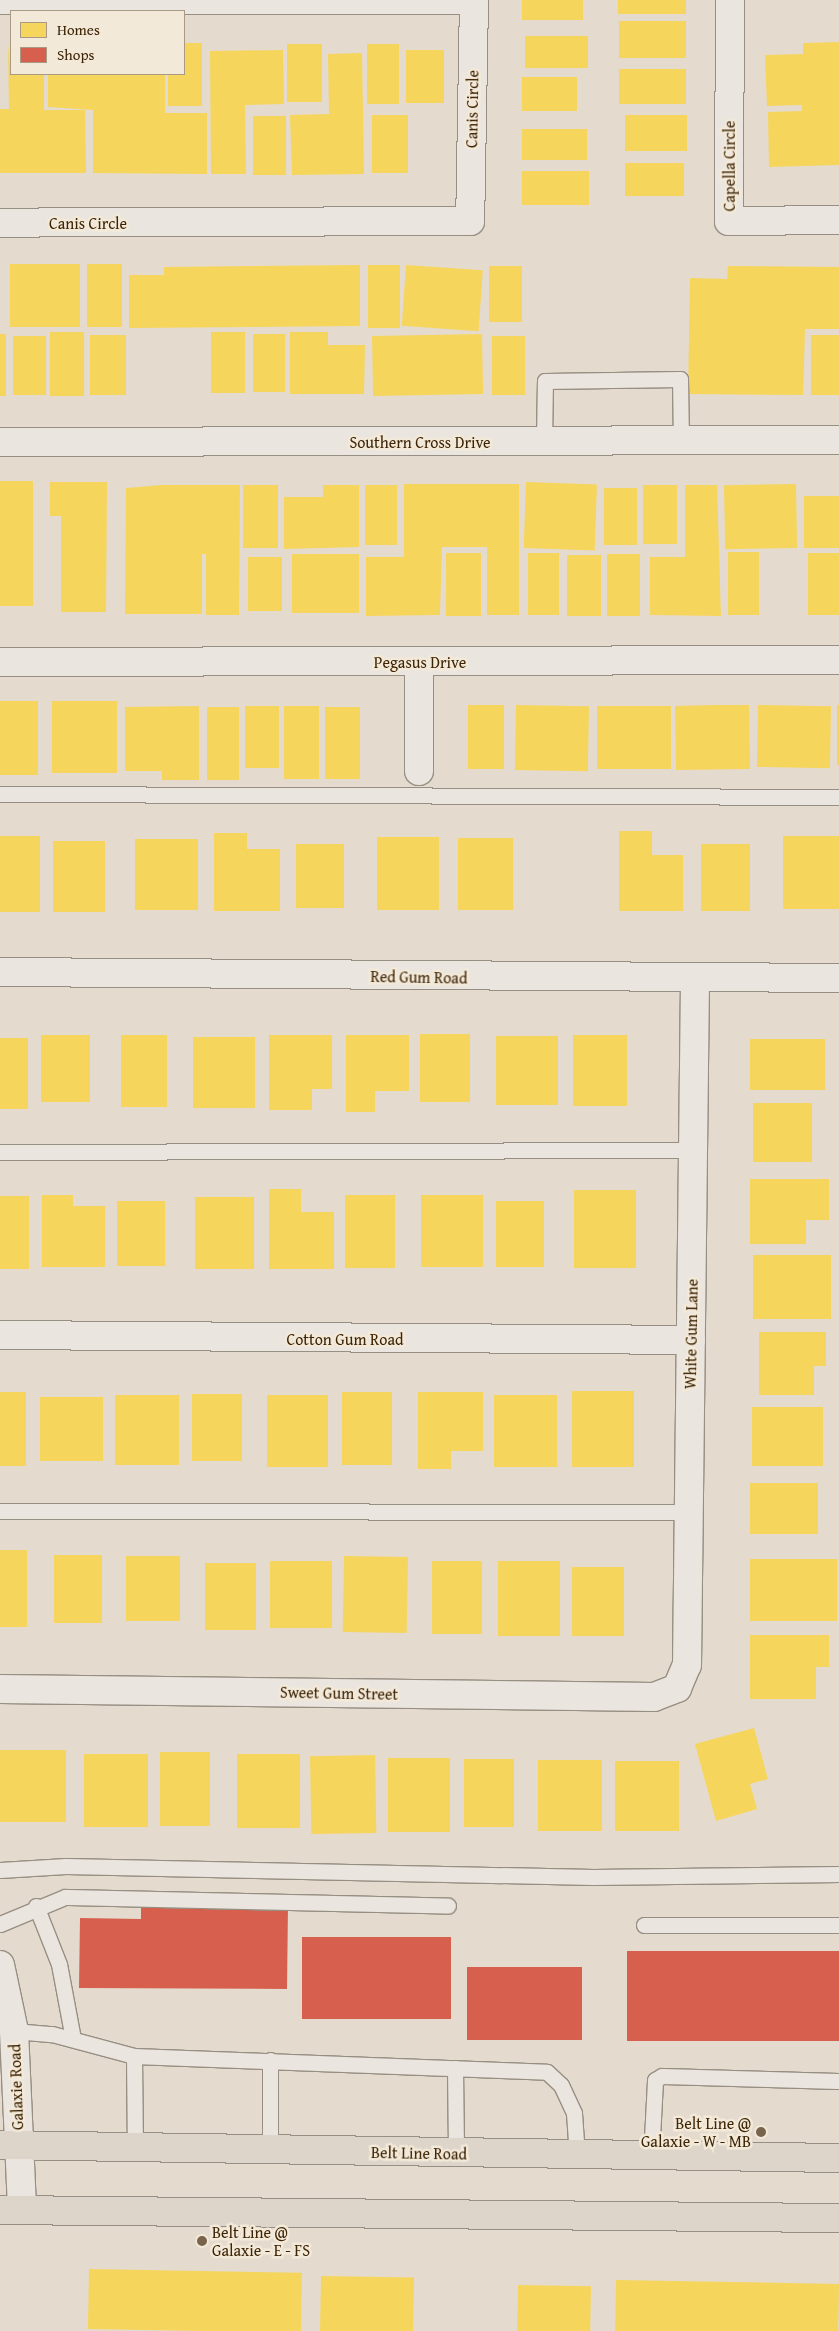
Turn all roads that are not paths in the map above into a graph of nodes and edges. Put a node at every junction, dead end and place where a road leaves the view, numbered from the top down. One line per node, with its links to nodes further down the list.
1 (0, 0): 4 (street, Canis Circle)
2 (730, 0): 3 (street, Capella Circle)
3 (839, 220)
4 (0, 223)
5 (839, 440): 6 (street, Southern Cross Drive)
6 (681, 441): 8 (street, Southern Cross Drive); 8 (lane)
7 (0, 442): 8 (street, Southern Cross Drive)
8 (544, 442)
9 (839, 660): 11 (street, Pegasus Drive)
10 (0, 662): 11 (street, Pegasus Drive)
11 (419, 662): 12 (street)
12 (419, 771)
13 (0, 794): 14 (lane)
14 (839, 797)
15 (0, 972): 16 (street, Red Gum Road)
16 (695, 978): 17 (street, Red Gum Road); 18 (street, White Gum Lane)
17 (839, 978)
18 (693, 1150): 19 (lane); 21 (street, White Gum Lane)
19 (0, 1152)
20 (0, 1335): 21 (street, Cotton Gum Road)
21 (690, 1340): 23 (street, White Gum Lane)
22 (0, 1511): 23 (lane)
23 (689, 1512): 24 (street, White Gum Lane)
24 (677, 1688): 25 (street, Sweet Gum Street)
25 (0, 1689)
26 (0, 1870): 27 (lane)
27 (839, 1874)
28 (36, 1906): 29 (lane); 30 (lane); 35 (lane)
29 (448, 1906)
30 (0, 1924)
31 (644, 1925): 32 (lane)
32 (839, 1925)
33 (0, 1966): 34 (street, Galaxie Road)
34 (14, 2030): 35 (lane); 40 (street, Galaxie Road)
35 (73, 2039): 36 (lane)
36 (134, 2056): 37 (lane); 41 (lane)
37 (270, 2060): 38 (lane); 42 (lane)
38 (455, 2068): 43 (lane); 44 (lane)
39 (839, 2081): 45 (lane)
40 (9, 2145): 41 (main road, Belt Line Road); 47 (street, Galaxie Road)
41 (135, 2148): 42 (main road, Belt Line Road)
42 (270, 2150): 43 (main road, Belt Line Road)
43 (456, 2154): 44 (main road, Belt Line Road)
44 (576, 2156): 45 (main road, Belt Line Road)
45 (651, 2157): 46 (main road, Belt Line Road)
46 (839, 2158)
47 (11, 2210): 48 (main road)
48 (839, 2218)

